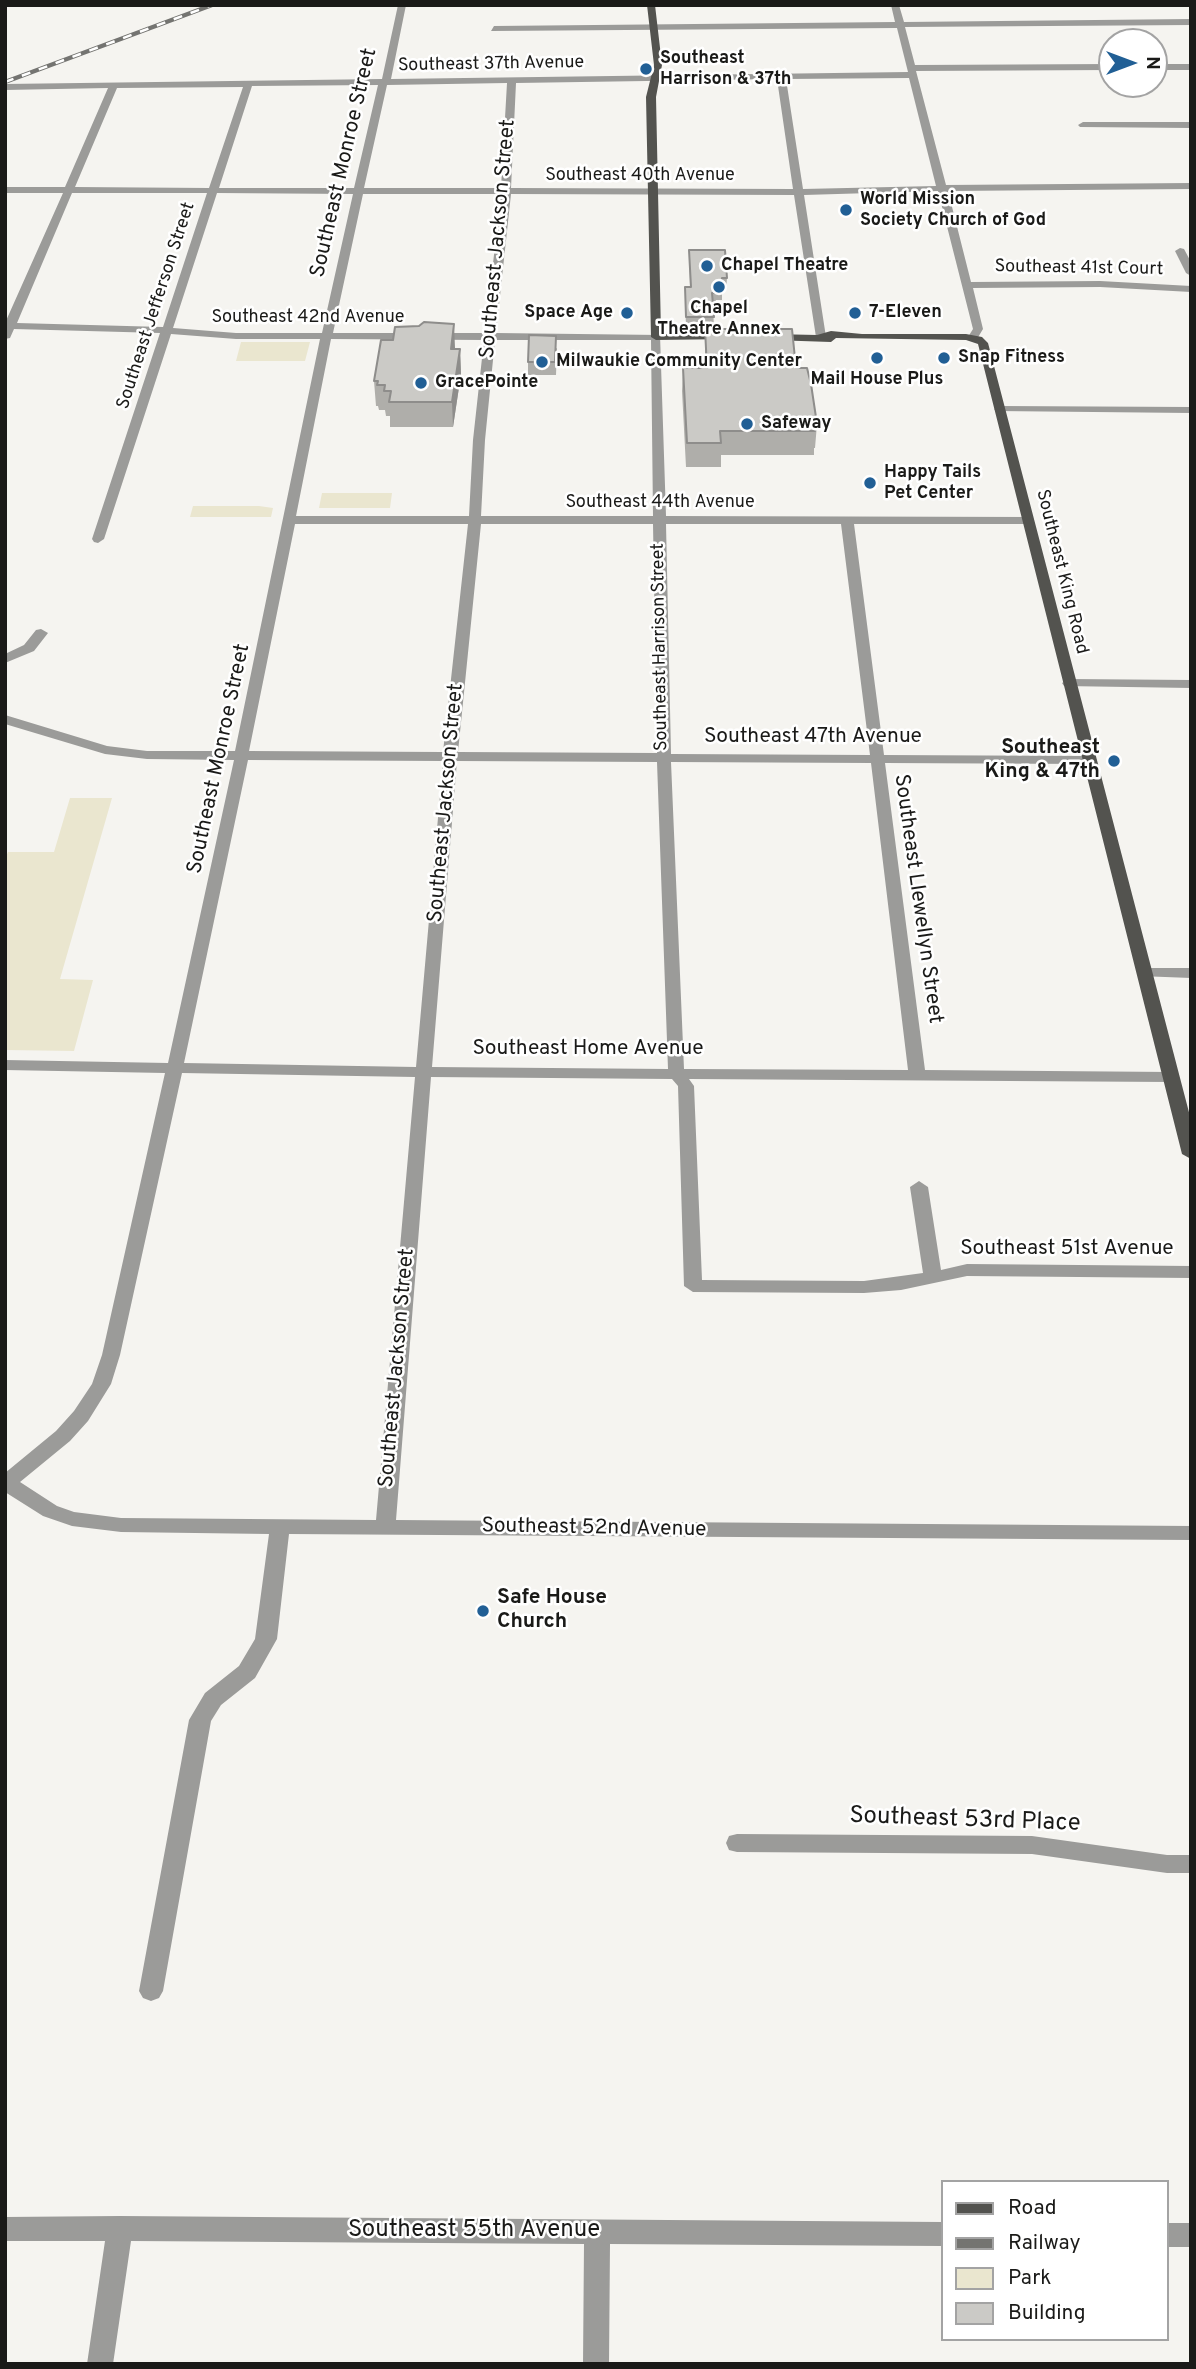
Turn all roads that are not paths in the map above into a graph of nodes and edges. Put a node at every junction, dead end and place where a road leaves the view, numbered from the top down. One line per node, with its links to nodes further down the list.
1 (402, 5): 15 (street, Southeast Monroe Street)
2 (651, 5): 6 (main road, Southeast Harrison Street)
3 (895, 5): 5 (street, Southeast King Road)
4 (1191, 22): 5 (street)
5 (900, 25): 6 (street); 11 (street, Southeast King Road)
6 (653, 28): 7 (street); 13 (main road, Southeast Harrison Street)
7 (494, 29)
8 (1098, 67): 11 (street, Southeast 37th Avenue)
9 (1168, 67): 10 (street)
10 (1191, 67)
11 (913, 71): 12 (street, Southeast 37th Avenue); 24 (street, Southeast King Road)
12 (781, 76): 13 (street, Southeast 37th Avenue); 31 (street)
13 (655, 78): 14 (street, Southeast 37th Avenue); 30 (main road, Southeast Harrison Street)
14 (512, 80): 15 (street, Southeast 37th Avenue); 29 (street, Southeast Jackson Street)
15 (384, 82): 16 (street, Southeast 37th Avenue); 28 (street, Southeast Monroe Street)
16 (248, 84): 17 (street, Southeast 37th Avenue); 27 (street, Southeast Jefferson Street)
17 (114, 85): 19 (street, Southeast 37th Avenue); 26 (street)
18 (5, 86): 19 (street, Southeast 37th Avenue)
19 (27, 87): 20 (street)
20 (8, 97)
21 (1083, 125): 22 (street)
22 (1191, 125)
23 (1191, 186): 24 (street, Southeast 40th Avenue)
24 (941, 189): 31 (street, Southeast 40th Avenue); 34 (street, Southeast King Road)
25 (5, 190): 26 (street, Southeast 40th Avenue)
26 (68, 190): 27 (street, Southeast 40th Avenue); 36 (street)
27 (213, 191): 28 (street, Southeast 40th Avenue); 37 (street, Southeast Jefferson Street)
28 (360, 191): 29 (street, Southeast 40th Avenue); 38 (street, Southeast Monroe Street)
29 (506, 191): 30 (street, Southeast 40th Avenue); 39 (street, Southeast Jackson Street)
30 (652, 192): 31 (street, Southeast 40th Avenue); 41 (main road, Southeast Harrison Street)
31 (800, 192): 44 (street)
32 (1180, 251): 33 (street, Southeast 41st Court)
33 (1191, 273)
34 (967, 285): 35 (street, Southeast 41st Court); 45 (street, Southeast King Road)
35 (1191, 289)
36 (8, 326): 37 (street, Southeast 42nd Avenue); 40 (street)
37 (168, 331): 38 (street, Southeast 42nd Avenue); 53 (street, Southeast Jefferson Street)
38 (327, 336): 39 (street, Southeast 42nd Avenue); 49 (street, Southeast Monroe Street)
39 (491, 336): 41 (street, Southeast 42nd Avenue); 48 (street, Southeast Jackson Street)
40 (5, 337)
41 (656, 337): 42 (main road, Southeast 42nd Avenue); 50 (street, Southeast Harrison Street)
42 (744, 337)
43 (757, 337): 44 (main road)
44 (821, 337): 45 (main road)
45 (973, 337): 46 (main road, Southeast King Road)
46 (1000, 409): 47 (street); 52 (main road, Southeast King Road)
47 (1191, 410)
48 (475, 519): 49 (street, Southeast 44th Avenue); 50 (street, Southeast 44th Avenue); 60 (street, Southeast Jackson Street)
49 (291, 520): 59 (street, Southeast Monroe Street)
50 (659, 520): 51 (street, Southeast 44th Avenue); 61 (street, Southeast Harrison Street)
51 (847, 520): 52 (street, Southeast 44th Avenue); 62 (street, Southeast Llewellyn Street)
52 (1028, 520): 56 (main road, Southeast King Road)
53 (97, 540)
54 (41, 633): 55 (street)
55 (5, 659)
56 (1069, 683): 57 (street); 63 (main road, Southeast King Road)
57 (1191, 684)
58 (5, 719): 59 (street, Southeast 47th Avenue)
59 (242, 755): 60 (street, Southeast 47th Avenue); 67 (street, Southeast Monroe Street)
60 (450, 757): 61 (street, Southeast 47th Avenue); 68 (street, Southeast Jackson Street)
61 (664, 759): 62 (street, Southeast 47th Avenue); 69 (street, Southeast Harrison Street)
62 (876, 759): 63 (street, Southeast 47th Avenue); 70 (street, Southeast Llewellyn Street)
63 (1090, 760): 64 (main road, Southeast King Road)
64 (1144, 973): 65 (street); 71 (main road, Southeast King Road)
65 (1191, 973)
66 (5, 1065): 67 (street, Southeast Home Avenue)
67 (176, 1068): 68 (street, Southeast Home Avenue); 77 (street, Southeast Monroe Street)
68 (423, 1071): 69 (street, Southeast Home Avenue); 79 (street, Southeast Jackson Street)
69 (676, 1073): 70 (street, Southeast Home Avenue); 76 (street, Southeast Harrison Street)
70 (917, 1075): 71 (street, Southeast Home Avenue)
71 (1171, 1077): 72 (main road, Southeast King Road)
72 (1191, 1154)
73 (919, 1187): 75 (street)
74 (1191, 1272): 75 (street, Southeast 51st Avenue)
75 (933, 1277): 76 (street, Southeast 51st Avenue)
76 (693, 1286)
77 (6, 1484): 78 (street, Southeast 52nd Avenue)
78 (280, 1527): 79 (street, Southeast 52nd Avenue); 83 (street)
79 (385, 1527): 80 (street, Southeast 52nd Avenue)
80 (1191, 1533)
81 (737, 1843): 82 (street, Southeast 53rd Place)
82 (1191, 1864)
83 (151, 1991)
84 (120, 2228): 85 (street, Southeast 55th Avenue); 86 (street, Southeast 55th Avenue); 90 (street)
85 (5, 2229)
86 (597, 2232): 87 (street, Southeast 55th Avenue); 91 (street)
87 (940, 2234)
88 (1168, 2235): 89 (street)
89 (1191, 2235)
90 (100, 2364)
91 (596, 2364)

